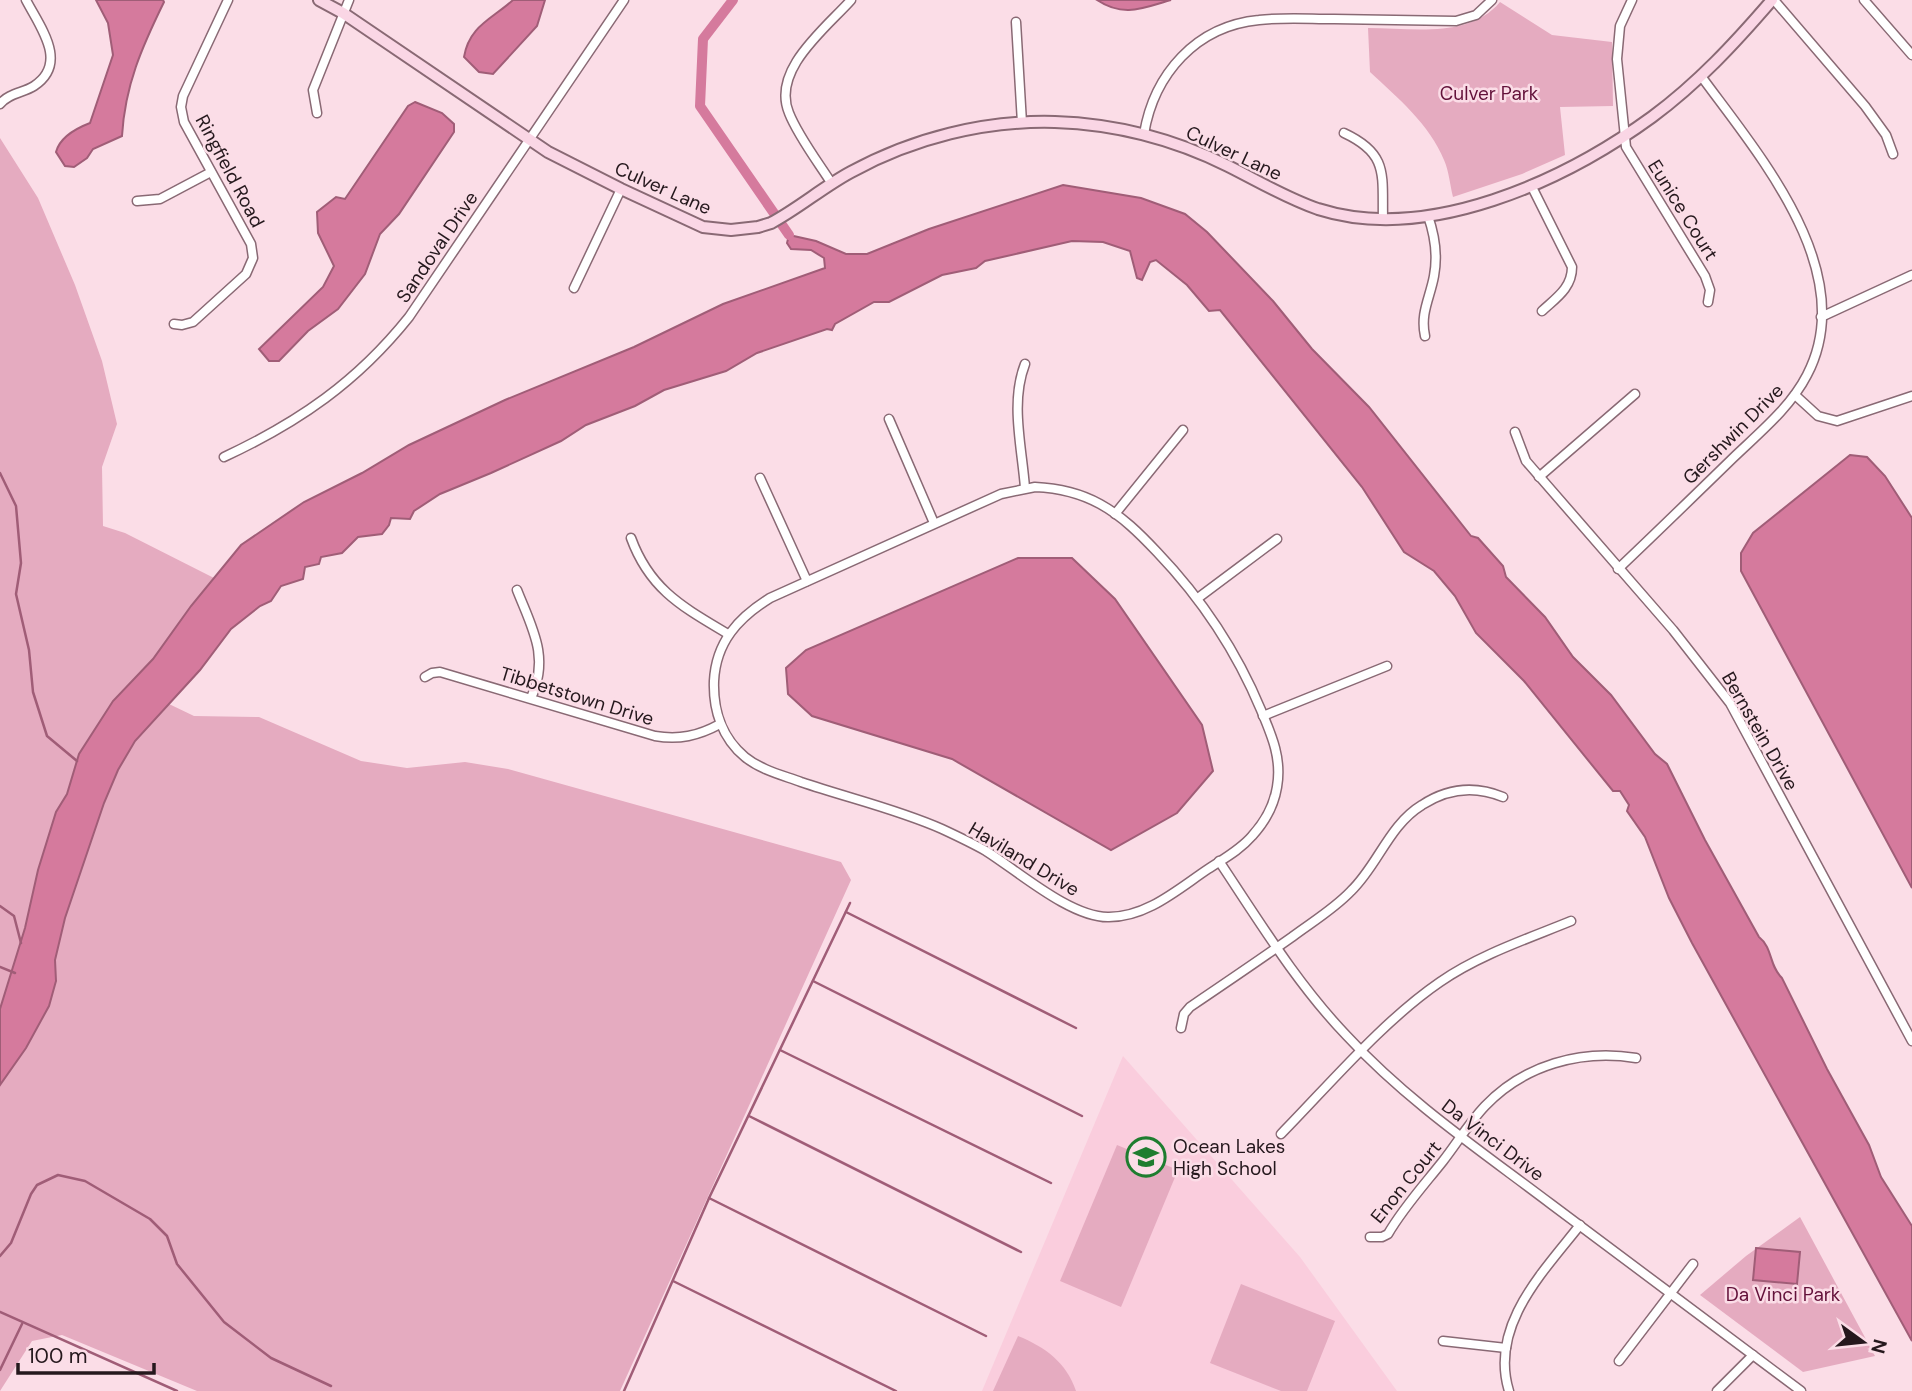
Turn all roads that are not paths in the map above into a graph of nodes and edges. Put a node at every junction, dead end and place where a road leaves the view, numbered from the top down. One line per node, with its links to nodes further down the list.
1 (26, 0): 15 (street)
2 (228, 0): 23 (street, Ringfield Road)
3 (319, 0): 11 (street, Culver Lane)
4 (349, 0): 11 (street)
5 (624, 0): 21 (street, Sandoval Drive)
6 (851, 0): 24 (street)
7 (1492, 0): 19 (street)
8 (1632, 0): 20 (street, Eunice Court)
9 (1773, 0): 14 (street, Culver Lane); 22 (street)
10 (1864, 0): 13 (street)
11 (344, 13): 16 (street); 21 (street, Culver Lane)
12 (1016, 22): 17 (street)
13 (1912, 55)
14 (1701, 76): 20 (street, Culver Lane); 34 (street, Gershwin Drive)
15 (0, 104)
16 (317, 113)
17 (1022, 123): 19 (street, Culver Lane); 24 (street, Culver Lane)
18 (1344, 133): 29 (street)
19 (1144, 134): 29 (street, Culver Lane)
20 (1624, 136): 25 (street, Culver Lane); 32 (street, Eunice Court)
21 (529, 139): 26 (street, Culver Lane); 44 (street, Sandoval Drive)
22 (1893, 154)
23 (211, 172): 27 (street); 35 (street, Ringfield Road)
24 (832, 184): 26 (street, Culver Lane)
25 (1531, 185): 28 (street, Culver Lane); 33 (street)
26 (621, 189): 31 (street)
27 (137, 201)
28 (1428, 216): 29 (street, Culver Lane); 36 (street)
29 (1383, 219)
30 (1912, 275): 34 (street)
31 (574, 288)
32 (1708, 302)
33 (1542, 311)
34 (1821, 317): 39 (street, Gershwin Drive)
35 (174, 324)
36 (1425, 336)
37 (1025, 364): 47 (street)
38 (1635, 394): 45 (street)
39 (1795, 395): 40 (street); 52 (street, Gershwin Drive)
40 (1912, 396)
41 (889, 419): 49 (street)
42 (1183, 430): 48 (street)
43 (1515, 432): 45 (street, Bernstein Drive)
44 (224, 457)
45 (1539, 477): 52 (street, Bernstein Drive)
46 (760, 478): 53 (street)
47 (1025, 488): 48 (street, Haviland Drive); 49 (street, Haviland Drive)
48 (1115, 514): 55 (street, Haviland Drive)
49 (934, 523): 53 (street, Haviland Drive)
50 (631, 538): 56 (street)
51 (1277, 539): 55 (street)
52 (1618, 569): 67 (street, Bernstein Drive)
53 (807, 581): 56 (street, Haviland Drive)
54 (517, 590): 59 (street)
55 (1198, 598): 60 (street, Haviland Drive)
56 (728, 634): 61 (street, Haviland Drive)
57 (1387, 666): 60 (street)
58 (425, 677): 59 (street, Tibbetstown Drive)
59 (531, 698): 61 (street, Tibbetstown Drive)
60 (1264, 716): 63 (street, Haviland Drive)
61 (720, 724): 63 (street, Haviland Drive)
62 (1503, 797): 65 (street)
63 (1219, 862): 65 (street, Da Vinci Drive)
64 (1571, 921): 68 (street)
65 (1277, 947): 66 (street); 68 (street, Da Vinci Drive)
66 (1181, 1028)
67 (1912, 1041)
68 (1362, 1052): 70 (street); 71 (street, Da Vinci Drive)
69 (1636, 1058): 71 (street, Enon Court)
70 (1281, 1134)
71 (1462, 1137): 72 (street, Da Vinci Drive); 73 (street, Enon Court)
72 (1580, 1225): 75 (street, Da Vinci Drive); 77 (street)
73 (1370, 1237)
74 (1693, 1264): 75 (street)
75 (1671, 1293): 78 (street, Da Vinci Drive); 79 (street)
76 (1443, 1341): 77 (street)
77 (1506, 1348): 80 (street)
78 (1753, 1355): 81 (street); 82 (street, Da Vinci Drive)
79 (1619, 1361)
80 (1509, 1391)
81 (1717, 1391)
82 (1801, 1391)

